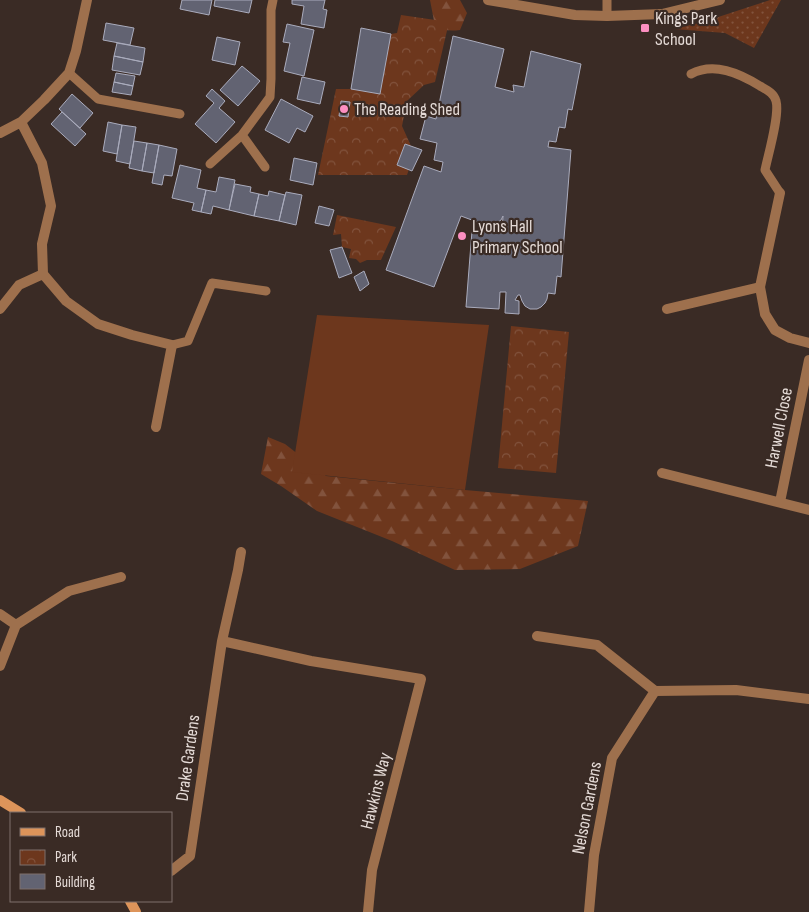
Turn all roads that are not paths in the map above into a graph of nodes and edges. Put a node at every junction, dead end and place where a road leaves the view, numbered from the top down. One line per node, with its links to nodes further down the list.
1 (87, 0): 7 (street)
2 (273, 0): 12 (lane)
3 (488, 0): 6 (street)
4 (607, 0): 6 (lane)
5 (720, 0): 6 (street)
6 (607, 16)
7 (69, 73): 9 (lane); 10 (street)
8 (691, 74): 15 (lane)
9 (180, 114)
10 (21, 122): 11 (street); 16 (street)
11 (0, 133)
12 (242, 135): 13 (lane); 14 (lane)
13 (210, 164)
14 (265, 167)
15 (780, 193): 17 (street)
16 (43, 274): 19 (street); 22 (street)
17 (760, 287): 20 (street); 21 (street)
18 (266, 291): 22 (lane)
19 (0, 309)
20 (667, 309)
21 (809, 343)
22 (172, 345): 24 (street)
23 (809, 360): 26 (street, Harwell Close)
24 (156, 427)
25 (662, 473): 26 (street)
26 (780, 502): 27 (street)
27 (809, 510)
28 (242, 552): 33 (street, Drake Gardens)
29 (121, 577): 31 (street)
30 (0, 614): 31 (street)
31 (16, 625): 34 (street)
32 (537, 636): 35 (street)
33 (222, 641): 39 (street, Drake Gardens); 40 (street, Hawkins Way)
34 (0, 666)
35 (655, 691): 36 (street); 41 (street, Nelson Gardens)
36 (809, 699)
37 (0, 800): 38 (street)
38 (19, 812)
39 (172, 870)
40 (368, 912)
41 (589, 912)

